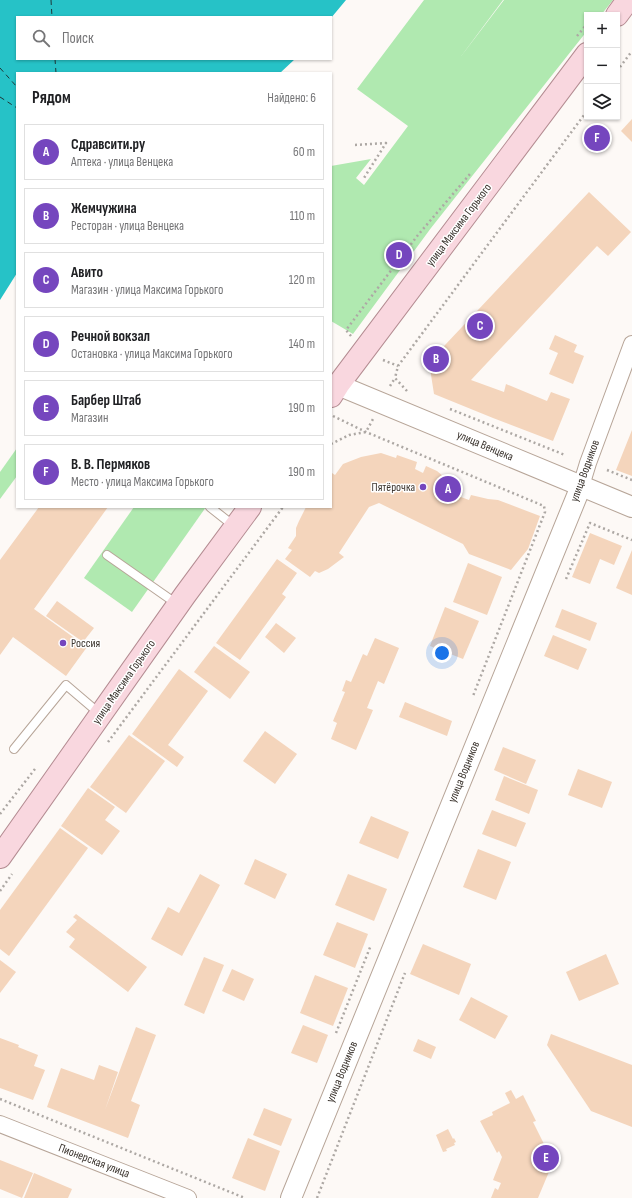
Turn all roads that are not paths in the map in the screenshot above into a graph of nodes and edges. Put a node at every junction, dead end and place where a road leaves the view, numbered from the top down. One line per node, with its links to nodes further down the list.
1 (628, 0): 2 (main road)
2 (618, 12)
3 (580, 48): 5 (main road, улица Максима Горького)
4 (632, 344): 6 (street, улица Водников)
5 (333, 387): 6 (street, улица Венцека)
6 (581, 486): 7 (street, улица Венцека); 18 (street, улица Водников)
7 (632, 507)
8 (211, 508): 10 (lane)
9 (249, 508): 10 (main road, улица Максима Горького)
10 (236, 527): 12 (main road, улица Максима Горького)
11 (107, 555): 12 (lane)
12 (178, 605): 13 (main road, улица Максима Горького)
13 (101, 715): 14 (lane); 15 (main road, улица Максима Горького)
14 (14, 749)
15 (7, 865)
16 (0, 1124): 17 (street, Пионерская улица)
17 (188, 1198)
18 (291, 1198)

